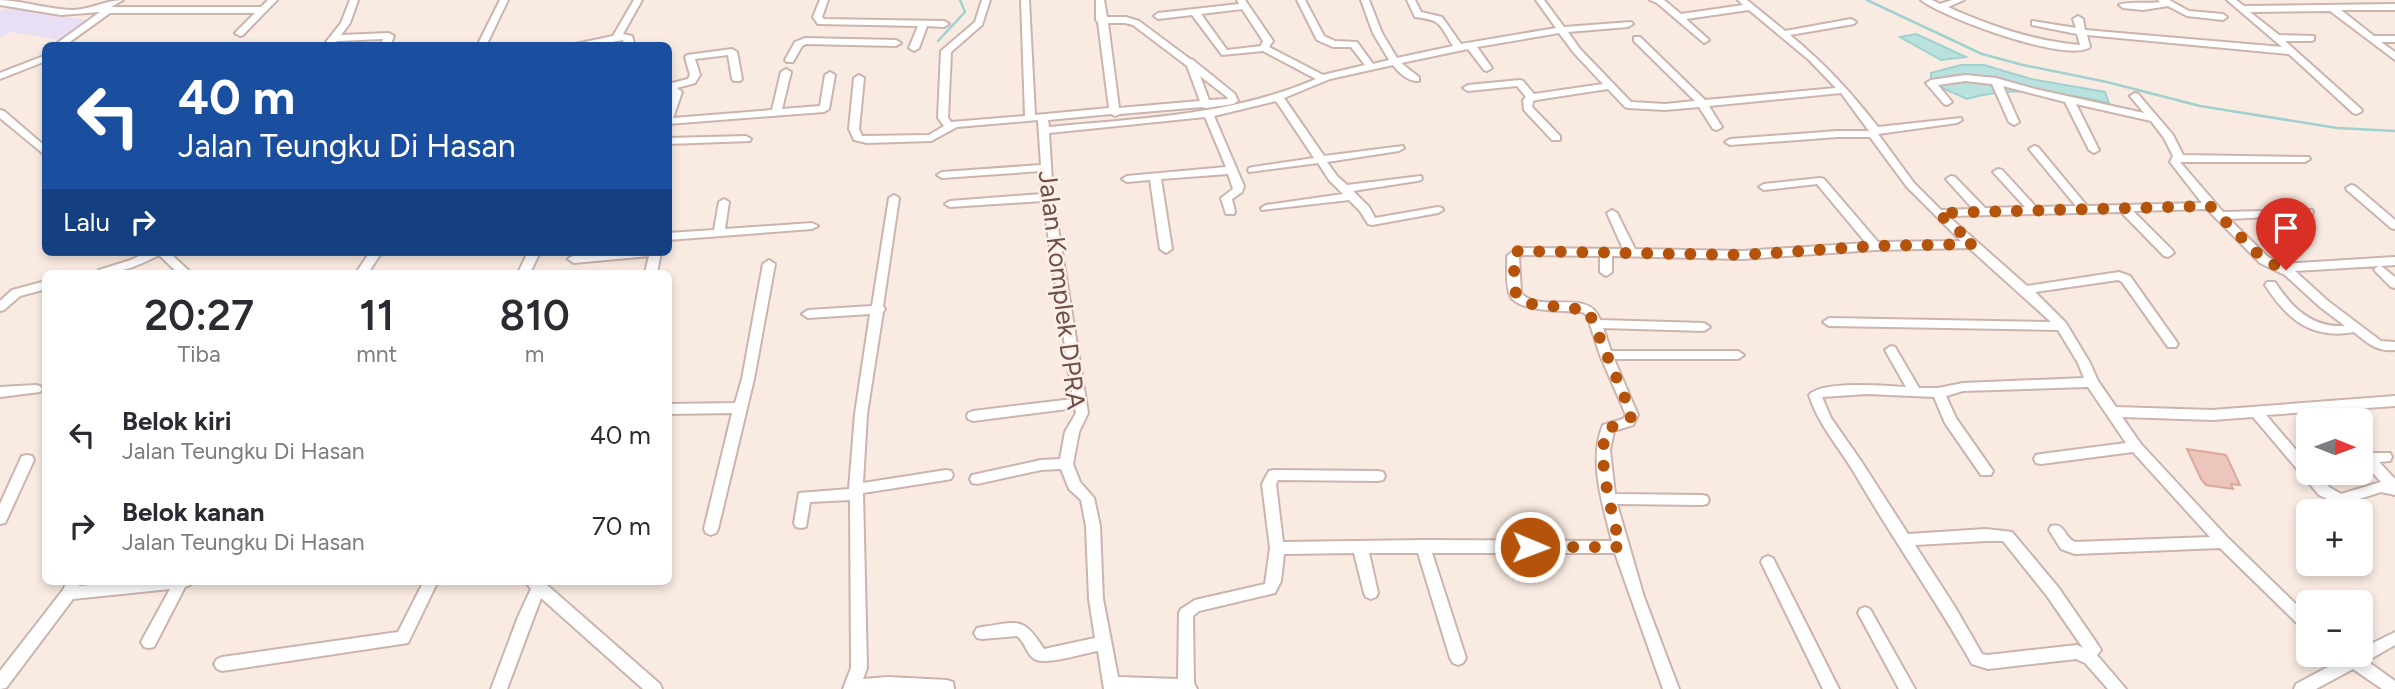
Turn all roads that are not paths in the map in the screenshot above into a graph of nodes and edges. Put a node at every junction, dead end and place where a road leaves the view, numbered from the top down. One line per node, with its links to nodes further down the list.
1 (119, 0): 29 (street)
2 (273, 0): 30 (street)
3 (354, 0): 56 (street)
4 (505, 0): 58 (street)
5 (638, 0): 47 (street)
6 (824, 0): 37 (street)
7 (986, 0): 106 (street)
8 (1025, 0): 101 (street)
9 (1100, 0): 36 (street)
10 (1301, 0): 74 (street)
11 (1365, 0): 72 (street)
12 (1411, 0): 66 (street)
13 (1540, 0): 43 (street)
14 (1654, 0): 33 (street)
15 (1925, 0): 25 (street)
16 (1960, 0): 25 (street)
17 (2231, 0): 28 (street)
18 (2323, 0): 27 (street)
19 (0, 2): 20 (street)
20 (20, 2): 29 (street)
21 (1748, 2): 33 (street); 46 (street)
22 (2164, 2): 24 (street); 34 (street)
23 (1243, 3): 31 (street); 65 (street)
24 (2123, 5)
25 (1940, 7): 44 (street)
26 (2395, 7): 27 (street)
27 (2333, 8): 28 (street); 51 (street)
28 (2241, 9): 48 (street)
29 (106, 10): 30 (street); 55 (street)
30 (263, 10): 45 (street)
31 (1195, 12): 32 (street); 65 (street)
32 (1157, 16)
33 (1679, 17): 53 (street)
34 (2223, 17)
35 (2078, 19): 44 (street)
36 (1101, 20): 73 (street); 99 (street)
37 (818, 21): 41 (street); 54 (street)
38 (1851, 22): 46 (street)
39 (1628, 23): 43 (street)
40 (2035, 23): 44 (street)
41 (923, 24): 42 (street); 64 (street)
42 (944, 24)
43 (1560, 30): 63 (street); 85 (street)
44 (2082, 32): 67 (street)
45 (240, 33)
46 (1783, 34): 88 (street)
47 (617, 37): 59 (street); 60 (street)
48 (2277, 38): 49 (street); 67 (street)
49 (2311, 38)
50 (1637, 39): 94 (street)
51 (2372, 39): 52 (street); 69 (street)
52 (2395, 39)
53 (1704, 40)
54 (805, 41): 62 (street); 71 (street)
55 (62, 42)
56 (332, 42): 57 (street)
57 (386, 42)
58 (483, 42)
59 (591, 42)
60 (630, 42)
61 (688, 42): 68 (street)
62 (896, 43)
63 (1471, 46): 66 (street); 75 (street)
64 (914, 48)
65 (1264, 48): 80 (street)
66 (1459, 48): 72 (street)
67 (2292, 51): 97 (street)
68 (690, 57): 81 (street); 84 (street)
69 (2395, 57)
70 (42, 60): 78 (street)
71 (790, 60)
72 (1395, 60): 74 (street); 82 (street)
73 (1189, 62): 96 (street); 96 (street)
74 (1370, 66): 80 (street)
75 (1487, 68)
76 (786, 72): 100 (street)
77 (830, 75): 100 (street)
78 (0, 76)
79 (859, 78): 106 (street)
80 (1326, 78): 90 (street)
81 (737, 79)
82 (1416, 79)
83 (1996, 80): 92 (street); 93 (street); 105 (street)
84 (672, 86)
85 (1609, 86): 91 (street); 94 (street)
86 (672, 88): 95 (street)
87 (1468, 88): 91 (street)
88 (1844, 90): 94 (street); 109 (street)
89 (2135, 96): 102 (street)
90 (1279, 98): 96 (street); 120 (street)
91 (1532, 98): 110 (street)
92 (2069, 100): 102 (street); 117 (street)
93 (1947, 102)
94 (1702, 103): 108 (street)
95 (672, 108)
96 (1208, 110): 99 (street); 107 (street); 122 (street)
97 (2357, 111)
98 (0, 113): 116 (street)
99 (1115, 113): 107 (street)
100 (776, 114): 103 (street)
101 (1030, 119): 106 (street); 107 (street)
102 (2153, 119): 118 (street)
103 (672, 120)
104 (1956, 120): 109 (street)
105 (2014, 122)
106 (954, 125)
107 (1043, 125): 121 (street, Jalan Komplek DPRA)
108 (1717, 127)
109 (1874, 132): 113 (street); 146 (street)
110 (1556, 138)
111 (746, 139): 112 (street)
112 (672, 141)
113 (1730, 142)
114 (1399, 148): 120 (street)
115 (2034, 149): 141 (street)
116 (42, 150)
117 (2094, 150)
118 (2179, 157): 119 (street); 137 (street)
119 (2305, 159)
120 (1322, 162): 123 (street); 132 (street)
121 (1046, 168): 125 (street); 133 (street, Jalan Komplek DPRA)
122 (1233, 170): 126 (street); 143 (street)
123 (1253, 170)
124 (1998, 172): 142 (street)
125 (942, 175)
126 (1155, 177): 128 (street); 155 (street)
127 (1417, 178): 132 (street)
128 (1127, 179)
129 (1951, 179): 144 (street)
130 (1764, 187): 154 (street)
131 (2351, 188): 150 (street)
132 (1348, 192): 138 (street); 140 (street)
133 (1048, 197): 136 (street); 193 (street, Jalan Komplek DPRA)
134 (894, 198): 175 (street)
135 (724, 202): 151 (street)
136 (950, 204)
137 (2210, 206): 139 (street); 148 (street)
138 (1266, 208)
139 (2125, 209): 141 (street); 156 (street)
140 (1438, 210)
141 (2085, 210): 142 (street)
142 (2034, 211): 144 (street)
143 (1230, 212)
144 (1982, 212): 146 (street)
145 (2308, 212): 148 (street)
146 (1938, 213): 153 (street)
147 (1612, 214): 158 (street)
148 (2219, 216): 165 (street)
149 (812, 226): 151 (street)
150 (2395, 226)
151 (719, 234): 152 (street)
152 (672, 237)
153 (1974, 244): 154 (street); 173 (street)
154 (1875, 246): 158 (street)
155 (1166, 249)
156 (2168, 253)
157 (1606, 254): 158 (street); 169 (street); 178 (street)
158 (1631, 254)
159 (150, 256): 167 (street)
160 (164, 256): 168 (street)
161 (609, 256): 162 (street)
162 (574, 259)
163 (2395, 261): 165 (street)
164 (769, 264): 194 (street)
165 (2282, 268): 181 (street)
166 (2381, 269): 170 (street)
167 (113, 270)
168 (180, 270)
169 (1606, 272)
170 (2395, 284)
171 (2271, 285): 181 (street)
172 (42, 286): 174 (street)
173 (2026, 290): 179 (street); 182 (street)
174 (0, 307)
175 (879, 309): 176 (street); 213 (street)
176 (808, 314)
177 (1829, 322): 179 (street)
178 (1596, 324): 180 (street); 185 (street)
179 (2062, 326): 187 (street)
180 (1704, 327)
181 (2356, 328): 183 (street)
182 (2172, 344)
183 (2395, 346)
184 (1891, 350): 189 (street)
185 (1606, 355): 186 (street); 214 (street)
186 (1738, 355)
187 (2092, 382): 191 (street); 196 (street)
188 (36, 389): 190 (street)
189 (1914, 391): 191 (street); 220 (street)
190 (0, 392)
191 (1938, 393): 207 (street)
192 (2395, 401): 197 (street)
193 (1081, 403): 198 (street); 205 (street, Jalan Komplek DPRA)
194 (740, 408): 195 (street); 218 (street)
195 (672, 409)
196 (2113, 412): 197 (street); 199 (street)
197 (2256, 412): 200 (street)
198 (973, 416)
199 (2136, 447): 203 (street); 221 (street)
200 (2296, 454)
201 (2385, 457): 202 (street)
202 (2373, 458)
203 (2041, 459)
204 (27, 460): 216 (street)
205 (1066, 464): 210 (street); 239 (street)
206 (2373, 467): 212 (street)
207 (1986, 471)
208 (946, 475): 213 (street)
209 (1378, 476): 225 (street)
210 (977, 479)
211 (2320, 485): 212 (street)
212 (2395, 489)
213 (856, 491): 217 (street); 248 (street)
214 (1610, 499): 215 (street); 224 (street)
215 (1702, 500)
216 (0, 519)
217 (801, 523)
218 (712, 529)
219 (2056, 530): 221 (street)
220 (1904, 540): 241 (street); 241 (street)
221 (2223, 542): 235 (street)
222 (1423, 546): 223 (street); 224 (street); 242 (street)
223 (1360, 547): 225 (street); 233 (street)
224 (1620, 547): 253 (street)
225 (1277, 548): 250 (street)
226 (1768, 562): 254 (street)
227 (109, 585): 232 (street)
228 (181, 585): 238 (street)
229 (429, 585): 243 (street)
230 (536, 585): 251 (street)
231 (539, 585): 252 (street)
232 (72, 587): 246 (street)
233 (1371, 593)
234 (1865, 613): 255 (street)
235 (2296, 613)
236 (982, 633): 239 (street)
237 (2395, 638): 240 (street)
238 (149, 642)
239 (1102, 643): 247 (street)
240 (2373, 648)
241 (2085, 654): 256 (street)
242 (1458, 658)
243 (222, 664)
244 (2335, 667): 257 (street)
245 (2362, 667): 258 (street)
246 (0, 683)
247 (1112, 686): 250 (street)
248 (852, 687): 249 (street)
249 (947, 687)
250 (1187, 687)
251 (499, 689)
252 (654, 689)
253 (1671, 689)
254 (1831, 689)
255 (1907, 689)
256 (2118, 689)
257 (2302, 689)
258 (2394, 689)

